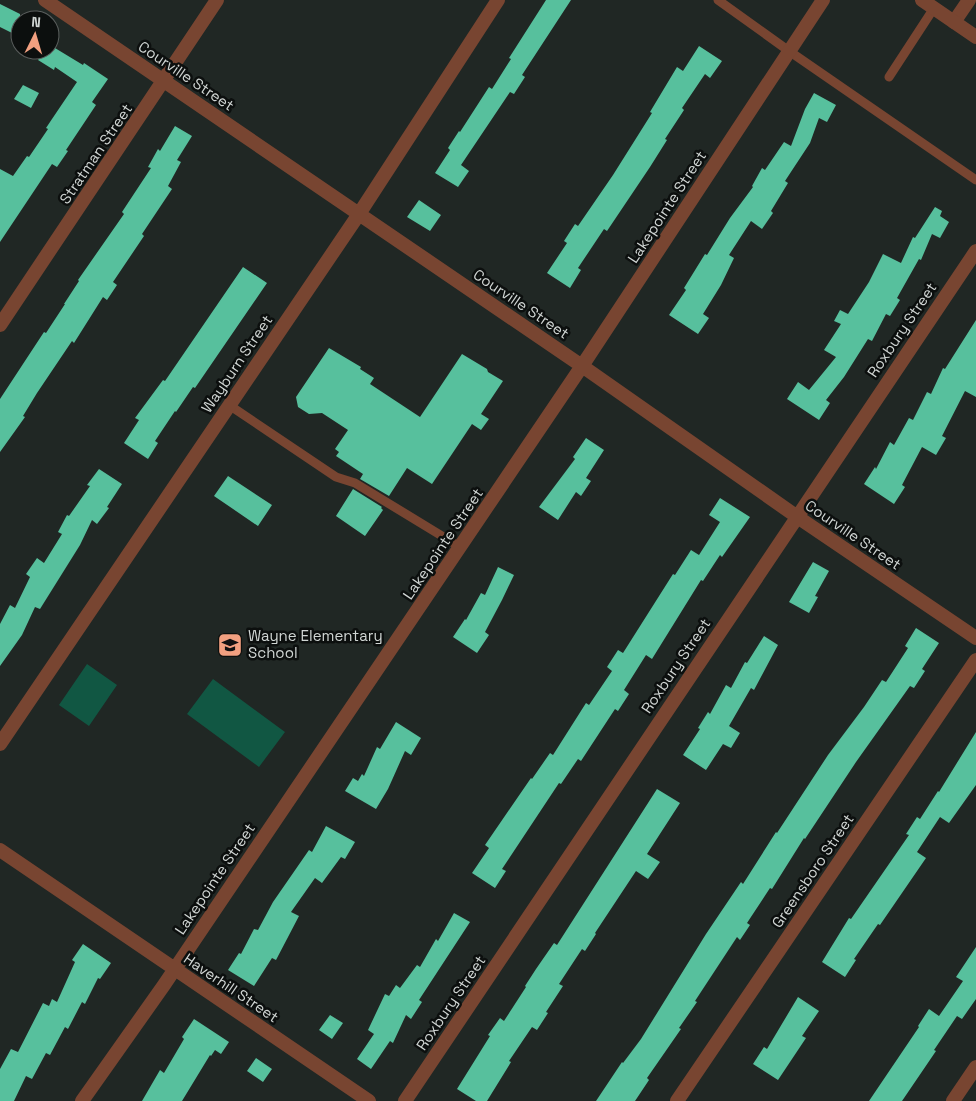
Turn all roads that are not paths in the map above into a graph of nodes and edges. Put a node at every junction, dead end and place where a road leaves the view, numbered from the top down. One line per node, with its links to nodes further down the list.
1 (45, 0): 12 (street, Courville Street)
2 (217, 0): 12 (street, Stratman Street)
3 (498, 0): 14 (street, Wayburn Street)
4 (718, 0): 10 (lane)
5 (823, 0): 10 (street, Lakepointe Street)
6 (969, 0): 8 (street)
7 (928, 4): 8 (street); 11 (lane)
8 (954, 22): 9 (street)
9 (976, 37)
10 (789, 51): 13 (lane); 17 (street, Lakepointe Street)
11 (889, 77)
12 (164, 81): 14 (street, Courville Street); 16 (street, Stratman Street)
13 (976, 180)
14 (359, 214): 17 (street, Courville Street); 18 (street, Wayburn Street)
15 (976, 251): 19 (street, Roxbury Street)
16 (0, 324)
17 (582, 366): 19 (street, Courville Street); 20 (street, Lakepointe Street)
18 (229, 405): 20 (lane); 23 (street, Wayburn Street)
19 (796, 516): 21 (street, Courville Street); 29 (street, Roxbury Street)
20 (460, 547): 25 (street, Lakepointe Street)
21 (976, 638)
22 (976, 660): 30 (street, Greensboro Street)
23 (0, 744)
24 (0, 850): 25 (street, Haverhill Street)
25 (175, 969): 27 (street, Lakepointe Street); 28 (street, Haverhill Street)
26 (976, 1068): 31 (street)
27 (82, 1101)
28 (369, 1101)
29 (405, 1101)
30 (677, 1101)
31 (953, 1101)

